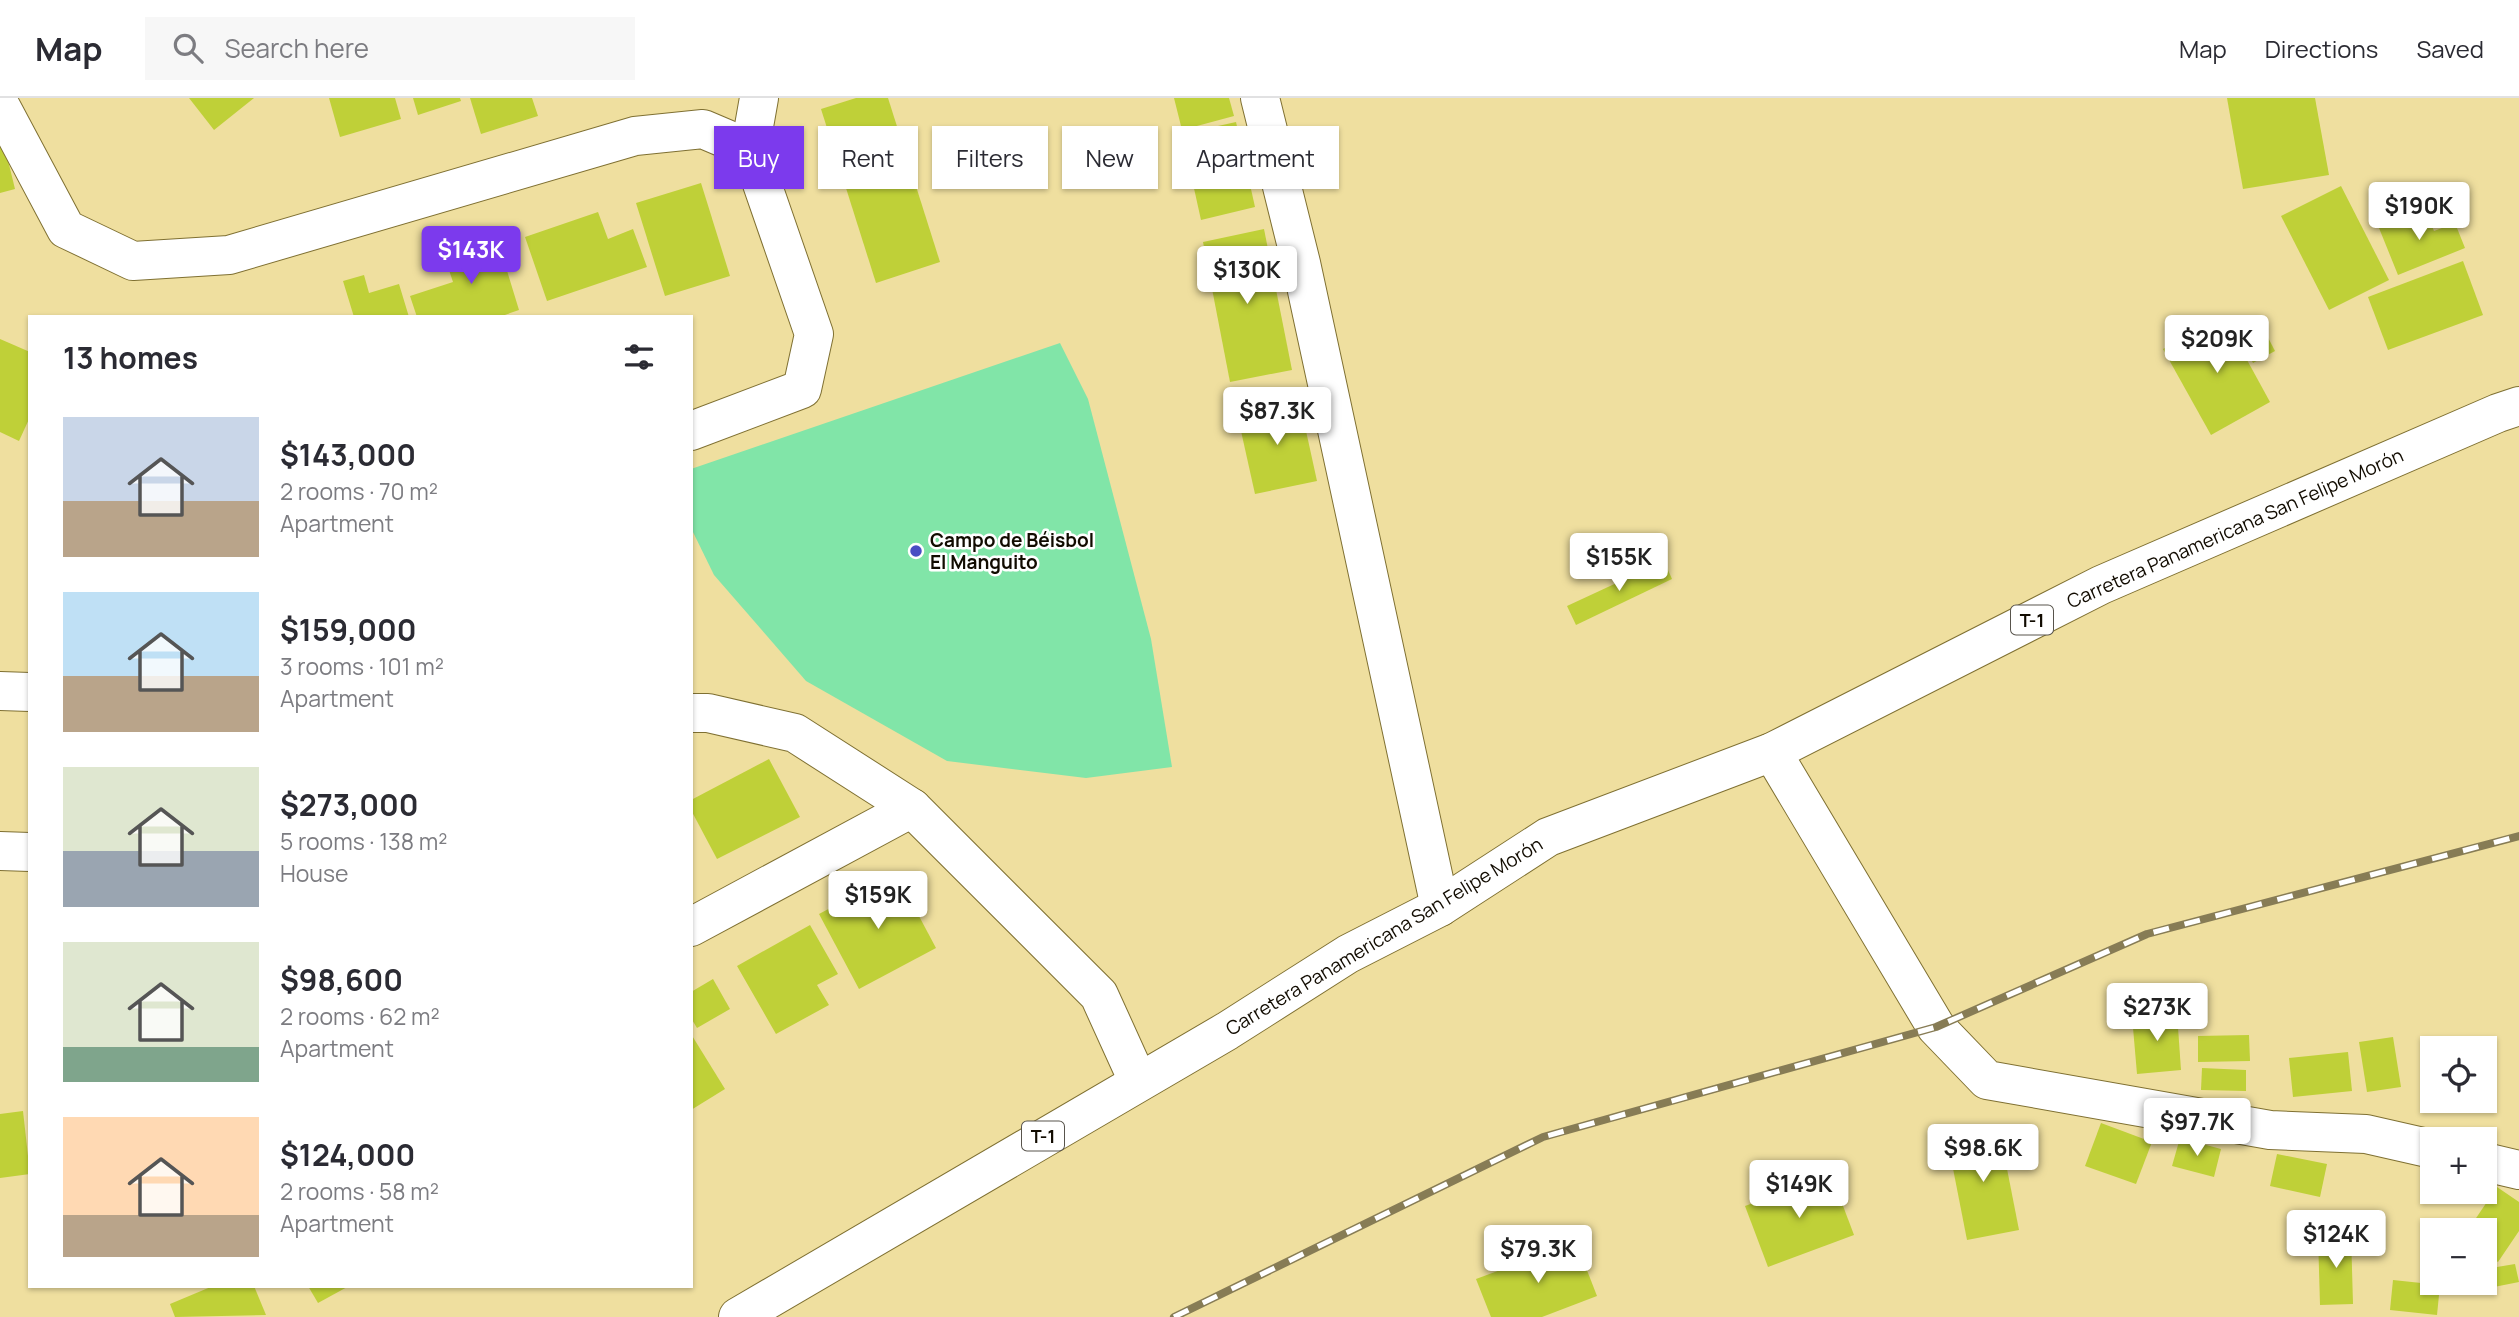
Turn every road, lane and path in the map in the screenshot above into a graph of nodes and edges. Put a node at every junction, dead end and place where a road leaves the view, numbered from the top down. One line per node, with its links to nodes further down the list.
1 (759, 98): 4 (street)
2 (1260, 98): 16 (street)
3 (0, 105): 5 (street)
4 (754, 126)
5 (714, 134)
6 (764, 189): 8 (street)
7 (2519, 406): 12 (street, Carretera Panamericana San Felipe Morón / T-1)
8 (693, 430)
9 (0, 691): 10 (street)
10 (28, 692)
11 (693, 713): 13 (street)
12 (1772, 752): 16 (street, Carretera Panamericana San Felipe Morón / T-1); 19 (street)
13 (912, 808): 17 (street); 18 (street)
14 (0, 851): 15 (street)
15 (28, 852)
16 (1440, 907): 18 (street, Carretera Panamericana San Felipe Morón / T-1)
17 (693, 926)
18 (1138, 1081): 22 (street, Carretera Panamericana San Felipe Morón / T-1)
19 (2420, 1146)
20 (2497, 1165): 21 (street)
21 (2519, 1170)
22 (738, 1317)

